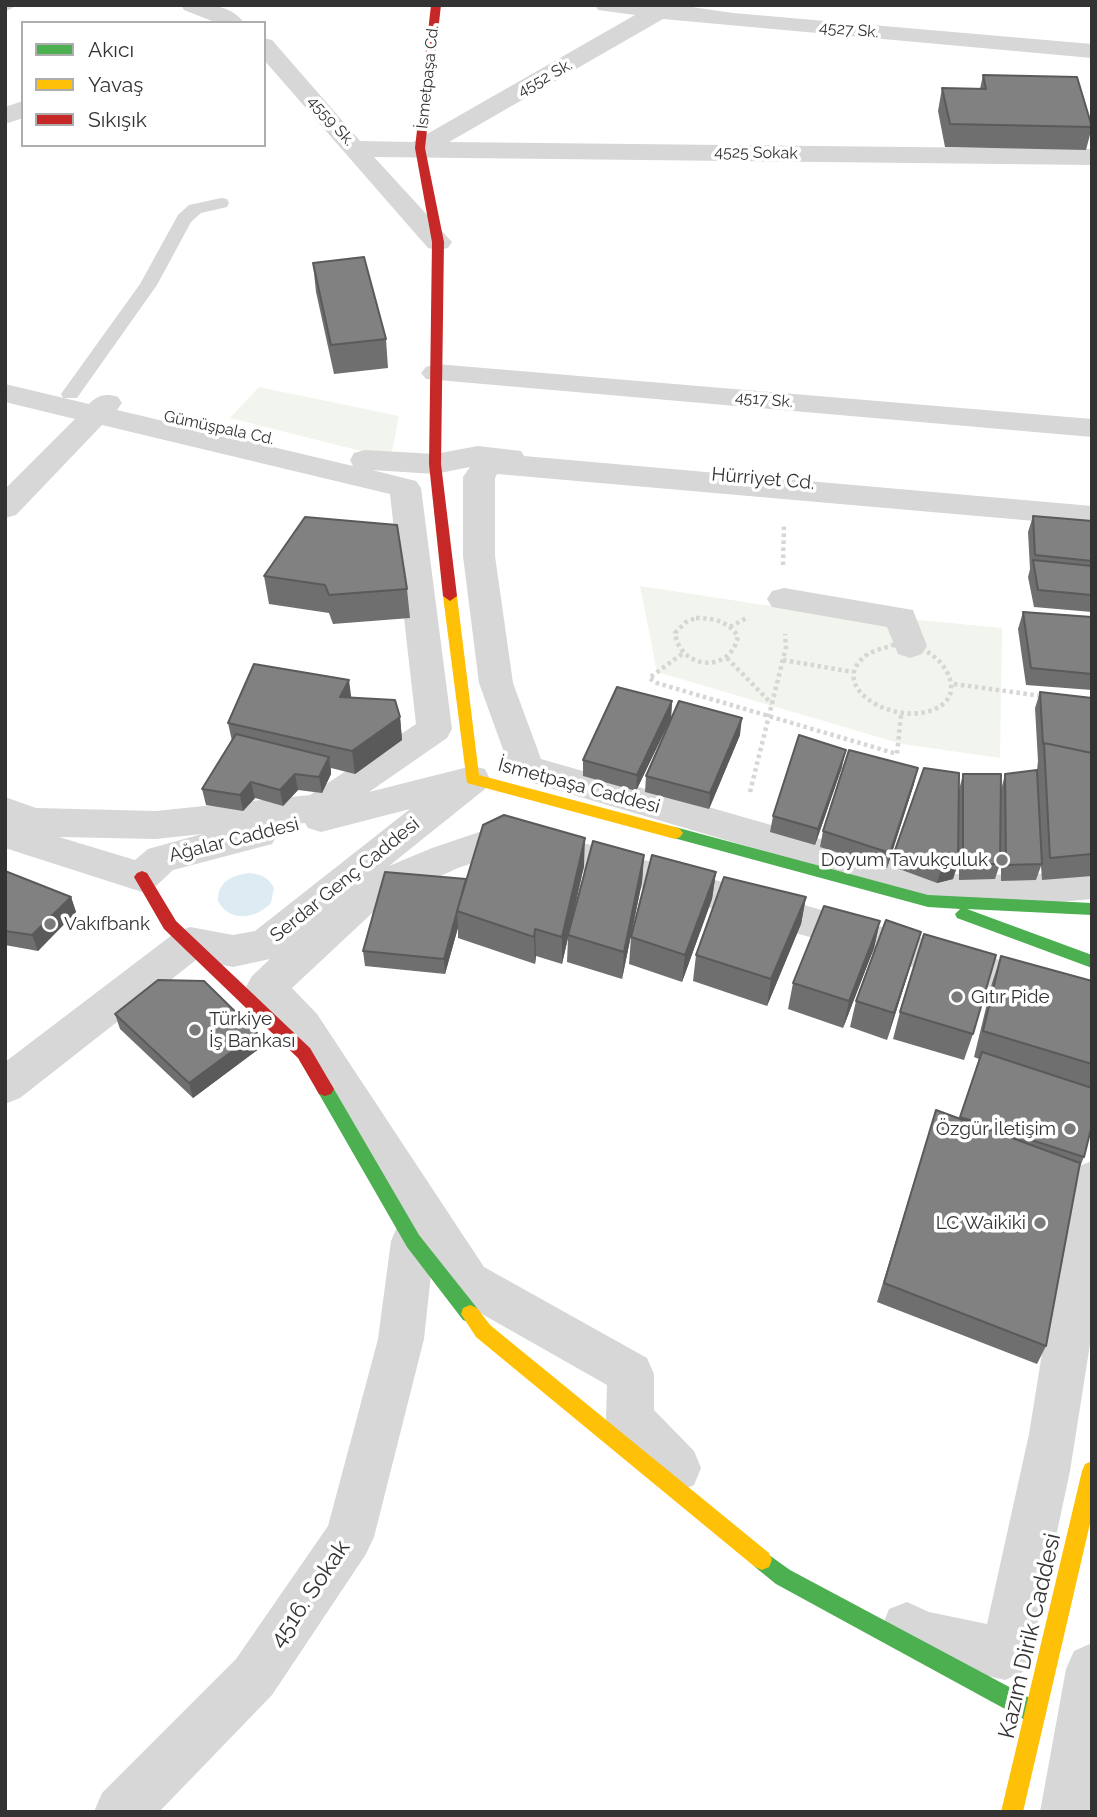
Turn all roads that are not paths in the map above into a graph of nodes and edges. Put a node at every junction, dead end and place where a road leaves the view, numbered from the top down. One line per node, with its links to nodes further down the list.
1 (10, 5): 5 (lane)
2 (192, 5): 7 (street)
3 (436, 5): 12 (main road, İsmetpaşa Cd.)
4 (606, 5): 6 (street, 4527 Sk.)
5 (5, 8)
6 (664, 8): 9 (street, 4527 Sk.); 12 (street, 4552 Sk.)
7 (217, 20)
8 (266, 47): 13 (street, 4559 Sk.)
9 (1092, 51)
10 (21, 109): 11 (street)
11 (5, 117)
12 (420, 148): 13 (street, 4559 Sk.); 14 (street, 4525 Sokak); 16 (main road, İsmetpaşa Caddesi)
13 (353, 149): 16 (street)
14 (1092, 158)
15 (221, 203): 20 (lane)
16 (438, 242): 17 (main road, İsmetpaşa Caddesi)
17 (436, 373): 22 (street, 4517 Sk.); 23 (main road, İsmetpaşa Caddesi)
18 (5, 378): 20 (street, Gümüşpala Cd.)
19 (5, 393): 21 (street)
20 (70, 394): 21 (street, Gümüşpala Cd.)
21 (102, 409): 23 (street, Gümüşpala Cd.); 25 (street); 30 (street)
22 (1092, 428)
23 (435, 464): 24 (street, Hürriyet Cd.); 29 (main road, İsmetpaşa Caddesi)
24 (1092, 503)
25 (5, 508)
26 (1092, 516): 33 (street)
27 (784, 598): 28 (street)
28 (910, 646)
29 (472, 779): 32 (street, Ağalar Caddesi); 34 (main road, İsmetpaşa Caddesi); 36 (street, Serdar Genç Caddesi)
30 (5, 811)
31 (5, 834): 32 (street)
32 (142, 877): 36 (main road)
33 (1092, 884)
34 (928, 901): 35 (main road, İsmetpaşa Caddesi); 37 (main road)
35 (1092, 909)
36 (190, 943): 39 (street); 41 (main road)
37 (1092, 962)
38 (1092, 1003): 40 (street)
39 (5, 1086)
40 (1092, 1180)
41 (413, 1241): 44 (main road); 45 (street, 4516. Sokak)
42 (1092, 1471): 44 (main road, Kazım Dirik Caddesi)
43 (1092, 1669): 47 (street)
44 (1035, 1713): 46 (main road, Kazım Dirik Caddesi)
45 (121, 1812)
46 (1012, 1812)
47 (1067, 1812)

